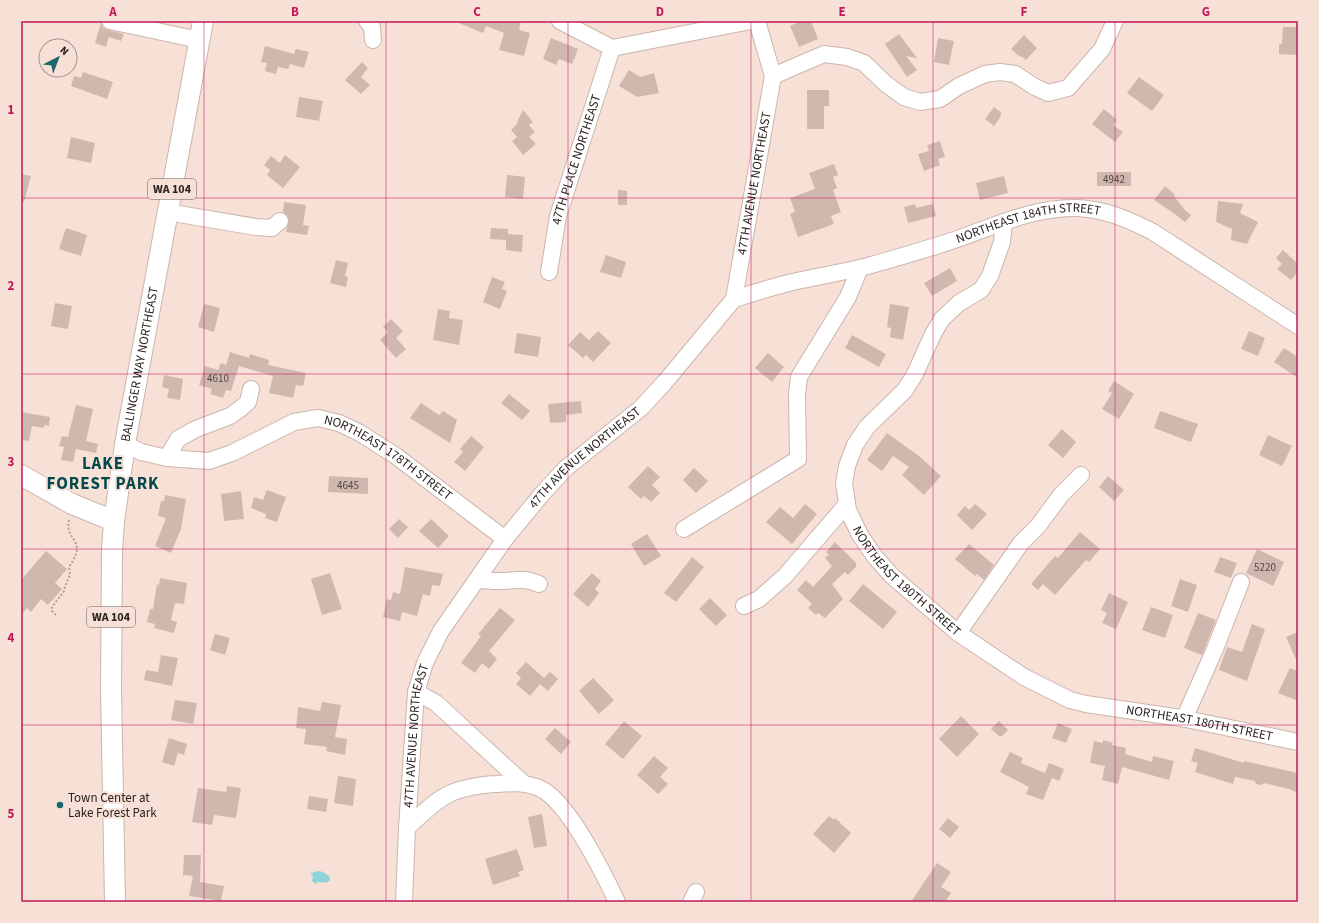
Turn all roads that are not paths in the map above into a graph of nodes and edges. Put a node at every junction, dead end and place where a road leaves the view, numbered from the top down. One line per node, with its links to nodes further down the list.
1 (110, 21): 8 (street)
2 (203, 21): 8 (main road, BALLINGER WAY NORTHEAST / WA 104)
3 (367, 21): 9 (street)
4 (560, 21): 10 (street)
5 (751, 21): 10 (street)
6 (757, 21): 11 (street, 47TH AVENUE NORTHEAST)
7 (1115, 21): 11 (street)
8 (199, 40): 12 (main road, BALLINGER WAY NORTHEAST / WA 104)
9 (374, 40)
10 (612, 48): 16 (street, 47TH PLACE NORTHEAST)
11 (773, 76): 17 (street, 47TH AVENUE NORTHEAST)
12 (167, 212): 13 (street); 20 (main road, BALLINGER WAY NORTHEAST / WA 104)
13 (280, 221)
14 (1004, 222): 15 (street, NORTHEAST 184TH STREET); 18 (street, NORTHEAST 184TH STREET); 24 (street, NORTHEAST 180TH STREET)
15 (860, 268): 17 (street, NORTHEAST 184TH STREET); 26 (street)
16 (549, 272)
17 (734, 299): 27 (street, 47TH AVENUE NORTHEAST)
18 (1298, 326)
19 (251, 389): 21 (street)
20 (125, 444): 21 (street, NORTHEAST 178TH STREET); 25 (main road, BALLINGER WAY NORTHEAST / WA 104)
21 (167, 458): 27 (street, NORTHEAST 178TH STREET)
22 (21, 475): 25 (main road)
23 (1081, 475): 32 (street)
24 (847, 504): 31 (street); 32 (street, NORTHEAST 180TH STREET)
25 (114, 521): 38 (main road, BALLINGER WAY NORTHEAST / WA 104)
26 (684, 529)
27 (505, 539): 28 (street, 47TH AVENUE NORTHEAST)
28 (477, 580): 30 (street); 33 (street, 47TH AVENUE NORTHEAST)
29 (1241, 582): 34 (street)
30 (539, 584)
31 (744, 606)
32 (958, 633): 34 (street, NORTHEAST 180TH STREET)
33 (416, 692): 36 (street); 37 (street, 47TH AVENUE NORTHEAST)
34 (1184, 718): 35 (street, NORTHEAST 180TH STREET)
35 (1298, 742)
36 (523, 783): 37 (street); 40 (street)
37 (407, 828): 39 (street, 47TH AVENUE NORTHEAST)
38 (115, 902)
39 (404, 902)
40 (617, 902)

